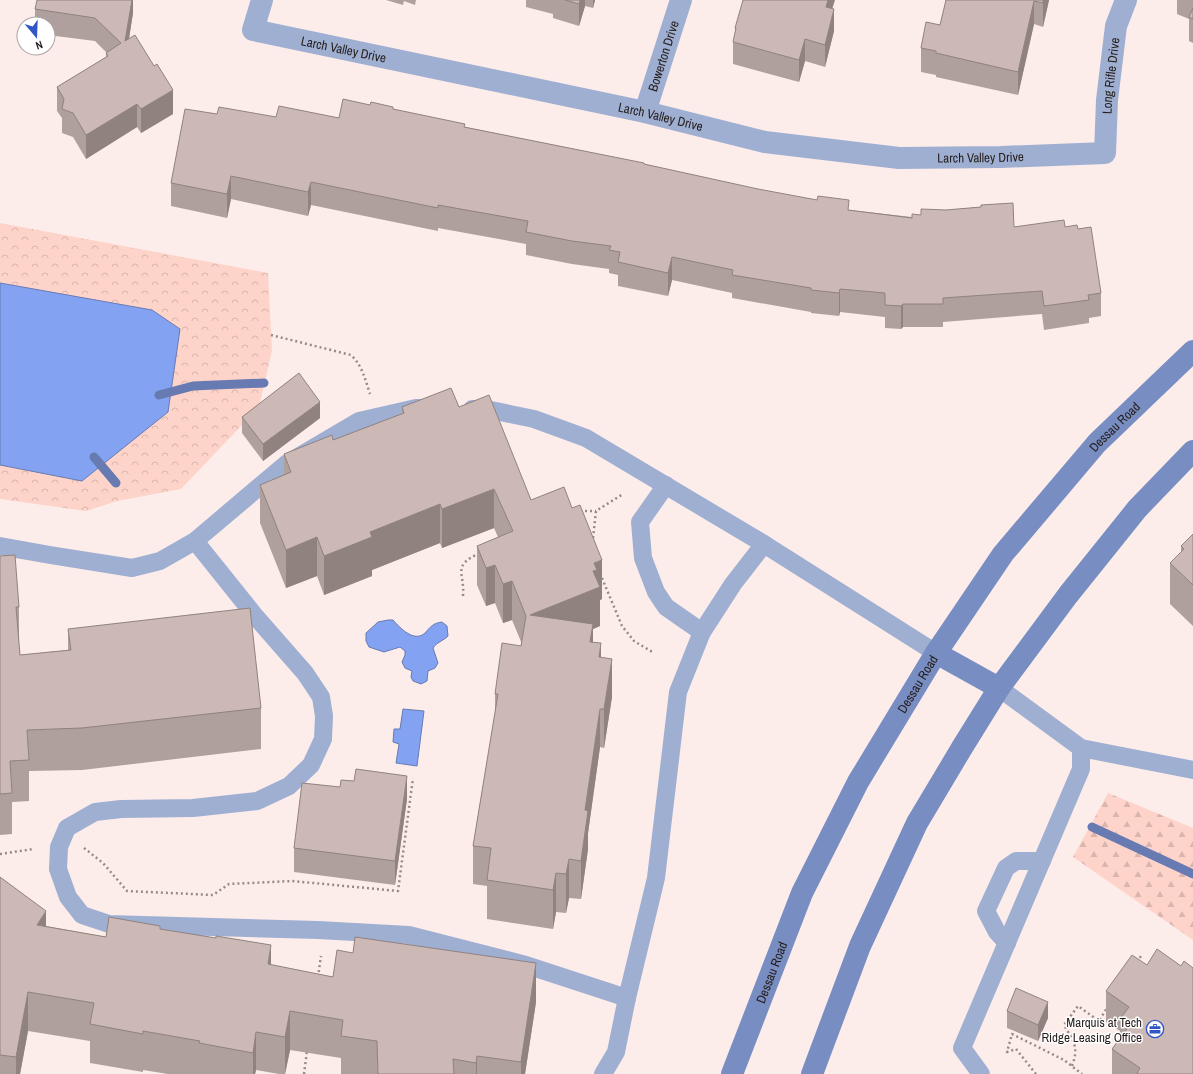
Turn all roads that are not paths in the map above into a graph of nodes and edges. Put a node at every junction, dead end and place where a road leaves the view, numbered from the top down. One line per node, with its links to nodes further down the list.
1 (262, 0): 4 (street, Larch Valley Drive)
2 (681, 0): 4 (street, Bowerton Drive)
3 (1126, 0): 5 (street, Long Rifle Drive)
4 (645, 112): 5 (street, Larch Valley Drive)
5 (1105, 153)
6 (1193, 351): 13 (main road, Dessau Road)
7 (1193, 451): 14 (main road)
8 (666, 485): 9 (lane); 10 (lane); 12 (lane)
9 (195, 541): 11 (lane); 19 (lane)
10 (764, 544): 12 (lane); 13 (lane)
11 (0, 546)
12 (702, 632): 19 (lane)
13 (936, 653): 14 (main road); 21 (main road, Dessau Road)
14 (999, 688): 15 (lane); 22 (main road)
15 (1081, 748): 16 (lane); 17 (lane)
16 (1193, 770)
17 (1042, 861): 18 (lane); 18 (lane)
18 (1007, 943): 23 (lane)
19 (627, 998): 20 (lane)
20 (603, 1074)
21 (732, 1074)
22 (812, 1074)
23 (981, 1074)

